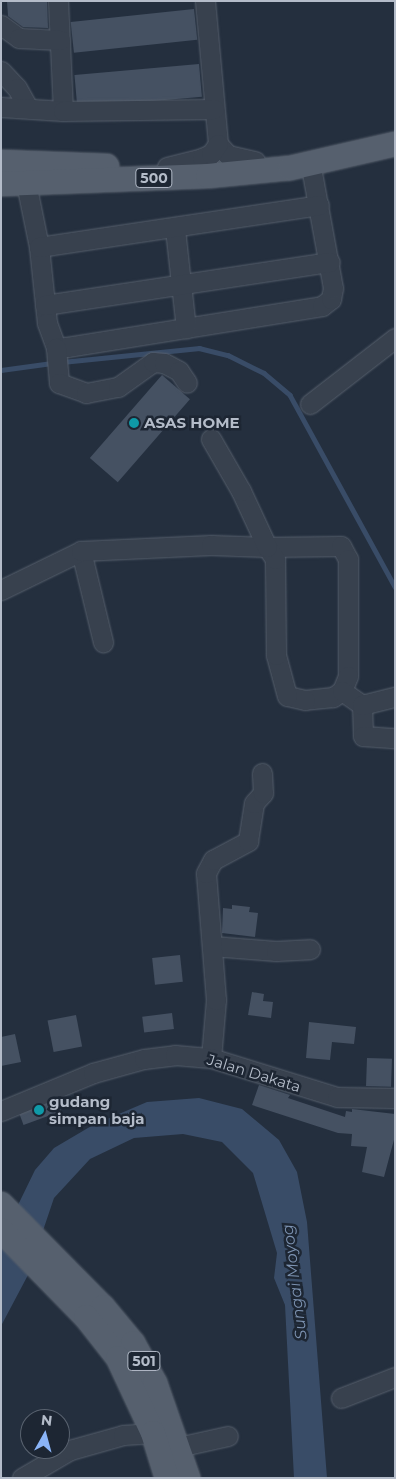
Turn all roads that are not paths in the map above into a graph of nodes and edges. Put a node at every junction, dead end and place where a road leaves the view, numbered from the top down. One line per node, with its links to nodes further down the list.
1 (58, 1): 4 (street)
2 (205, 1): 8 (street)
3 (1, 25): 4 (street)
4 (60, 40): 9 (street)
5 (1, 70): 7 (street)
6 (1, 107): 7 (street)
7 (28, 108): 9 (street)
8 (214, 109): 9 (street); 10 (street)
9 (63, 111)
10 (218, 144): 12 (street); 14 (street)
11 (395, 144): 13 (main road, 500)
12 (255, 161): 13 (main road, 500); 14 (main road, 500)
13 (307, 162): 16 (main road, 500); 17 (street)
14 (168, 167): 15 (main road, 500)
15 (1, 179): 16 (main road, 500)
16 (26, 183): 19 (street)
17 (319, 206): 18 (street); 20 (street)
18 (175, 229): 19 (street); 21 (street)
19 (39, 247): 22 (street)
20 (330, 262): 21 (street); 23 (street)
21 (181, 283): 22 (street); 23 (street)
22 (45, 305): 25 (street)
23 (186, 328): 25 (street)
24 (395, 338): 27 (street)
25 (56, 348): 26 (street)
26 (187, 382)
27 (310, 404)
28 (211, 439): 29 (street)
29 (267, 547): 30 (street); 33 (street); 33 (street)
30 (81, 551): 31 (street); 32 (street)
31 (1, 590)
32 (103, 642)
33 (342, 691): 35 (street)
34 (395, 697): 35 (street)
35 (362, 704): 36 (street)
36 (395, 738)
37 (262, 773): 38 (street)
38 (212, 946): 39 (street); 40 (street)
39 (310, 949)
40 (212, 1058): 41 (street, Jalan Dakata); 42 (street, Jalan Dakata)
41 (395, 1098)
42 (1, 1111)
43 (1, 1204): 45 (main road, 501)
44 (1, 1230): 45 (main road, 501)
45 (55, 1269): 48 (main road, 501); 50 (main road, 501)
46 (395, 1377): 47 (street)
47 (341, 1398)
48 (153, 1433): 51 (street); 52 (main road, 501)
49 (228, 1436): 50 (street)
50 (178, 1447): 53 (main road, 501)
51 (22, 1478)
52 (166, 1478)
53 (188, 1478)

